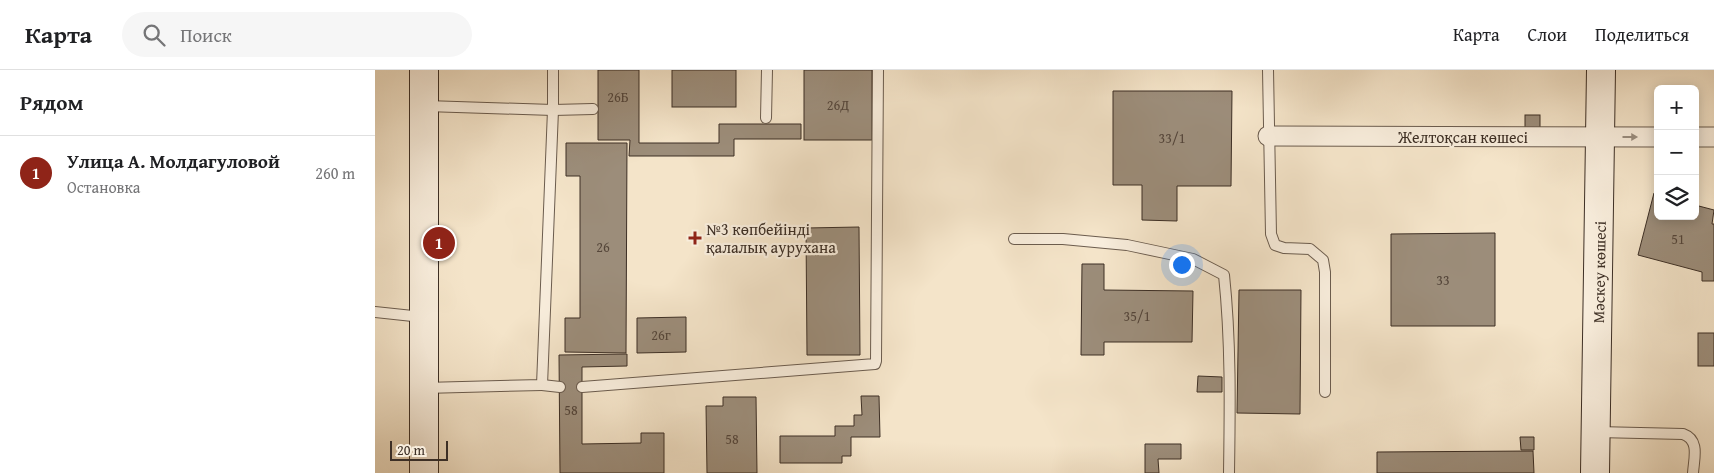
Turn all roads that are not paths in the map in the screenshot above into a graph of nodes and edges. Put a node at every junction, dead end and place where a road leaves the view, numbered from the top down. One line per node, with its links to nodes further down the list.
1 (425, 70): 7 (street)
2 (553, 70): 9 (lane)
3 (767, 70): 10 (lane)
4 (878, 70): 21 (lane)
5 (1268, 70): 11 (lane)
6 (1601, 70): 14 (street, Мәскеу көшесі)
7 (425, 106): 9 (lane); 18 (street)
8 (593, 109): 9 (lane)
9 (553, 110): 19 (lane)
10 (766, 118)
11 (1268, 136): 14 (street, Желтоқсан көшесі); 23 (lane)
12 (1699, 137): 13 (street)
13 (1714, 137)
14 (1601, 138): 15 (street, Желтоқсан көшесі, one-way to 15); 24 (street, Мәскеу көшесі)
15 (1654, 138)
16 (1014, 239): 26 (lane)
17 (375, 312): 18 (lane)
18 (423, 317): 22 (street)
19 (543, 385): 20 (lane); 22 (lane)
20 (560, 387)
21 (582, 387)
22 (424, 388): 25 (street)
23 (1325, 392)
24 (1596, 432): 27 (street, Мәскеу көшесі); 28 (lane)
25 (424, 473)
26 (1229, 473)
27 (1595, 473)
28 (1693, 473)

